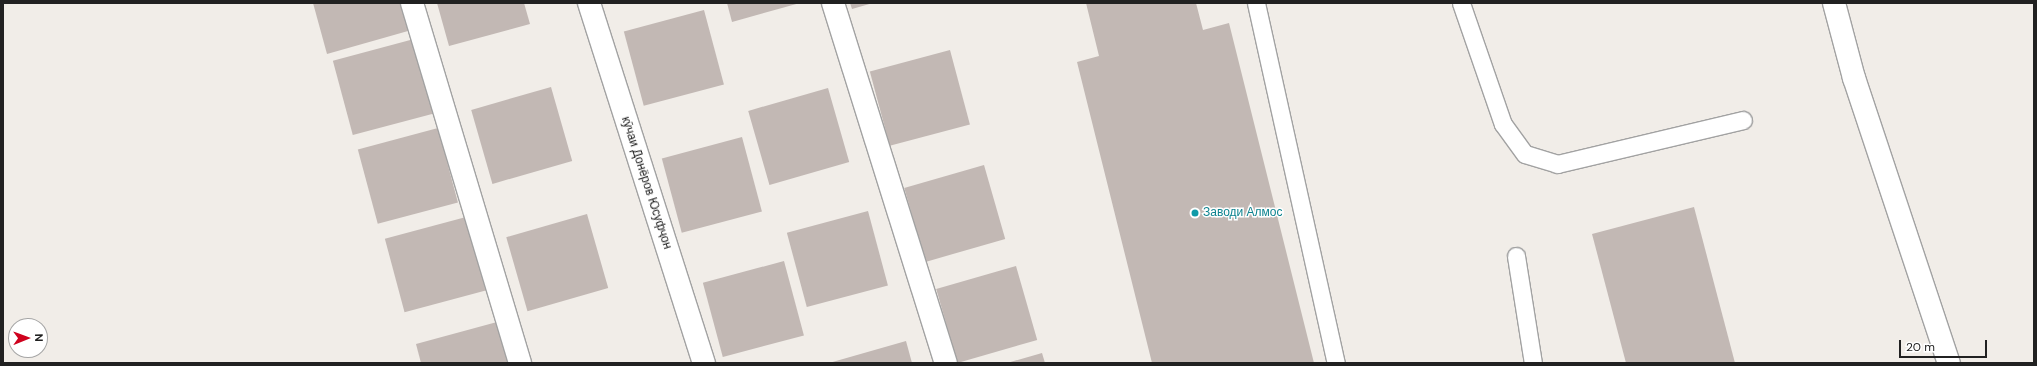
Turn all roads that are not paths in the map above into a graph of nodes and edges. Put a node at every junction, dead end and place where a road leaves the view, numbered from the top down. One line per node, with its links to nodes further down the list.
1 (412, 3): 9 (street)
2 (589, 3): 10 (street, кӯчаи Донёров Юсуфҷон)
3 (833, 3): 11 (street)
4 (1256, 3): 12 (lane)
5 (1461, 3): 7 (lane)
6 (1834, 3): 14 (street)
7 (1743, 120)
8 (1516, 256): 13 (lane)
9 (520, 363)
10 (704, 363)
11 (946, 363)
12 (1336, 363)
13 (1533, 363)
14 (1949, 363)

